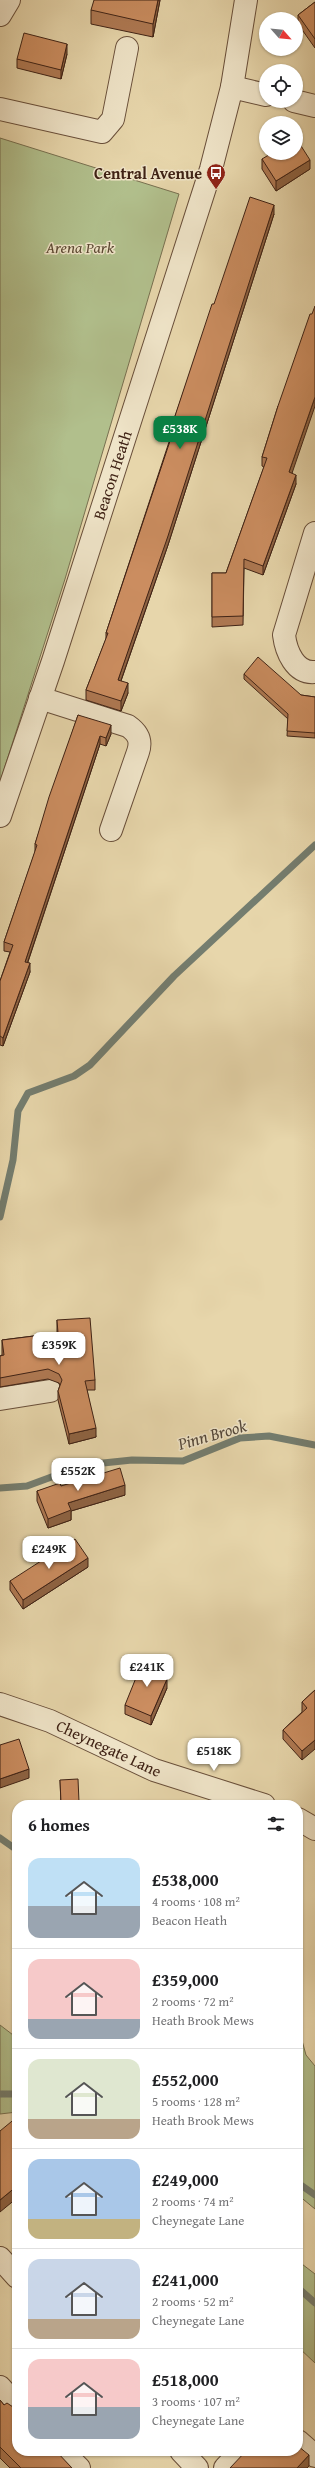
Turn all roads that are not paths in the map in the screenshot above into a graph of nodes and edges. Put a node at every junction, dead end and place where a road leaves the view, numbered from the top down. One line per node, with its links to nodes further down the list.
1 (9, 0): 3 (street)
2 (246, 0): 5 (street, Beacon Heath)
3 (0, 15)
4 (127, 48): 9 (street)
5 (232, 87): 6 (street); 12 (street, Beacon Heath)
6 (259, 93)
7 (303, 103): 8 (street)
8 (315, 106)
9 (5, 110)
10 (315, 533): 11 (street)
11 (315, 672)
12 (40, 698): 13 (street, Beacon Heath); 14 (street)
13 (0, 816)
14 (111, 830)
15 (50, 1390): 16 (street)
16 (0, 1399)
17 (0, 1704): 18 (street, Cheynegate Lane)
18 (248, 1800)
19 (303, 1822): 20 (street)
20 (315, 1828)
21 (0, 2258): 22 (street)
22 (12, 2271)
23 (0, 2387): 24 (street)
24 (12, 2400)
25 (303, 2445): 29 (street)
26 (67, 2456): 30 (street)
27 (186, 2456): 31 (street)
28 (236, 2456): 32 (street)
29 (315, 2456)
30 (79, 2468)
31 (197, 2468)
32 (225, 2468)

